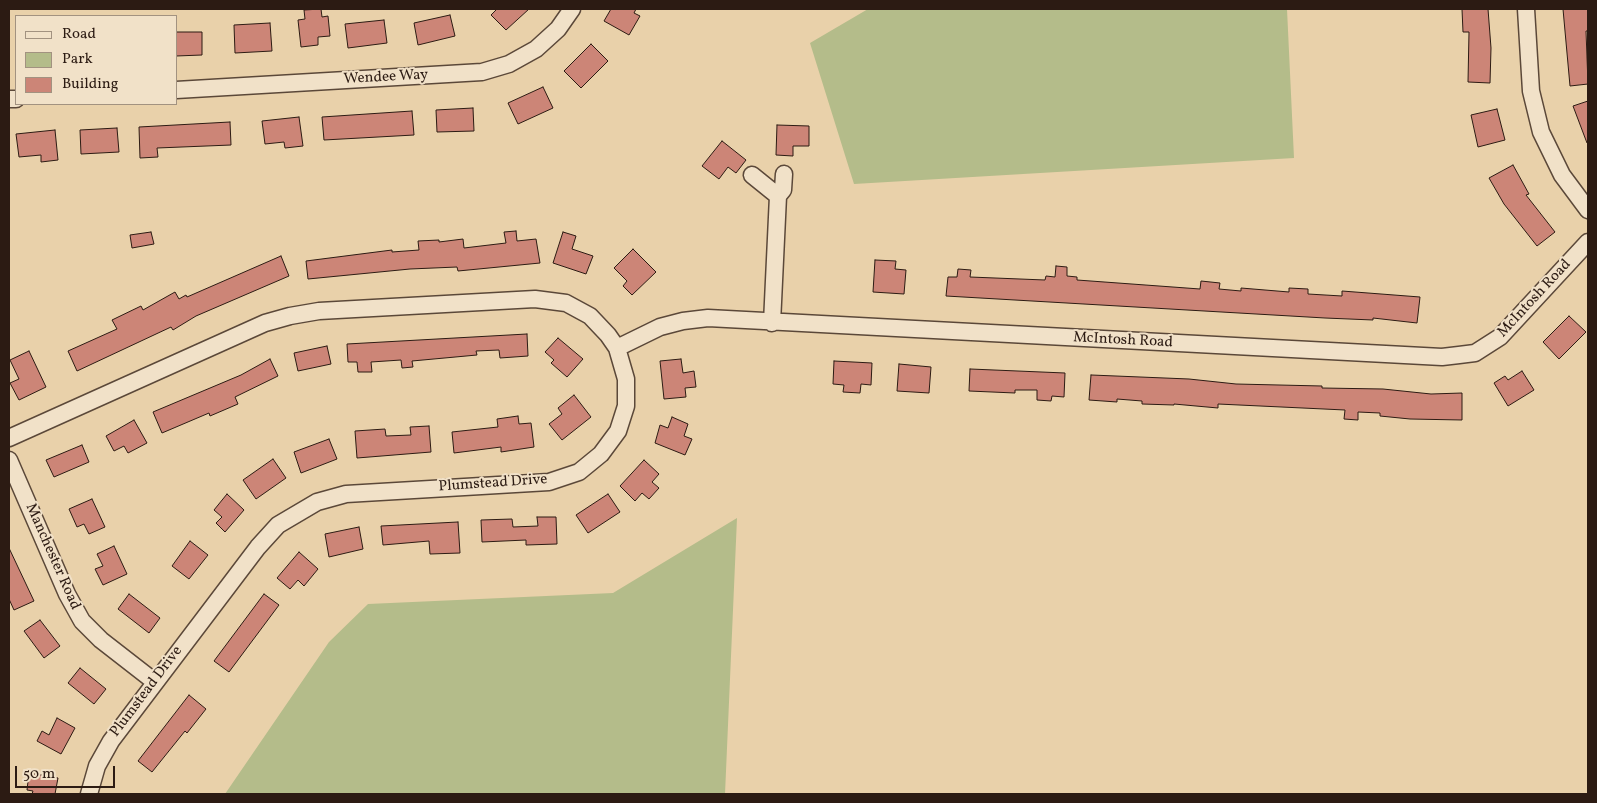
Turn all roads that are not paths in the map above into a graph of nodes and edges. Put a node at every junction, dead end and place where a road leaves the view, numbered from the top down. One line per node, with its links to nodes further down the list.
1 (572, 9): 3 (street, Wendee Way)
2 (1526, 9): 7 (street)
3 (178, 90)
4 (784, 174): 6 (street)
5 (752, 176): 6 (street)
6 (778, 196): 9 (street)
7 (1588, 210)
8 (1588, 242): 9 (street, McIntosh Road)
9 (772, 323): 10 (street, McIntosh Road)
10 (617, 348): 11 (street, Plumstead Drive); 13 (street, Plumstead Drive)
11 (9, 438)
12 (9, 460): 13 (street, Manchester Road)
13 (155, 682): 14 (street, Plumstead Drive)
14 (89, 794)

